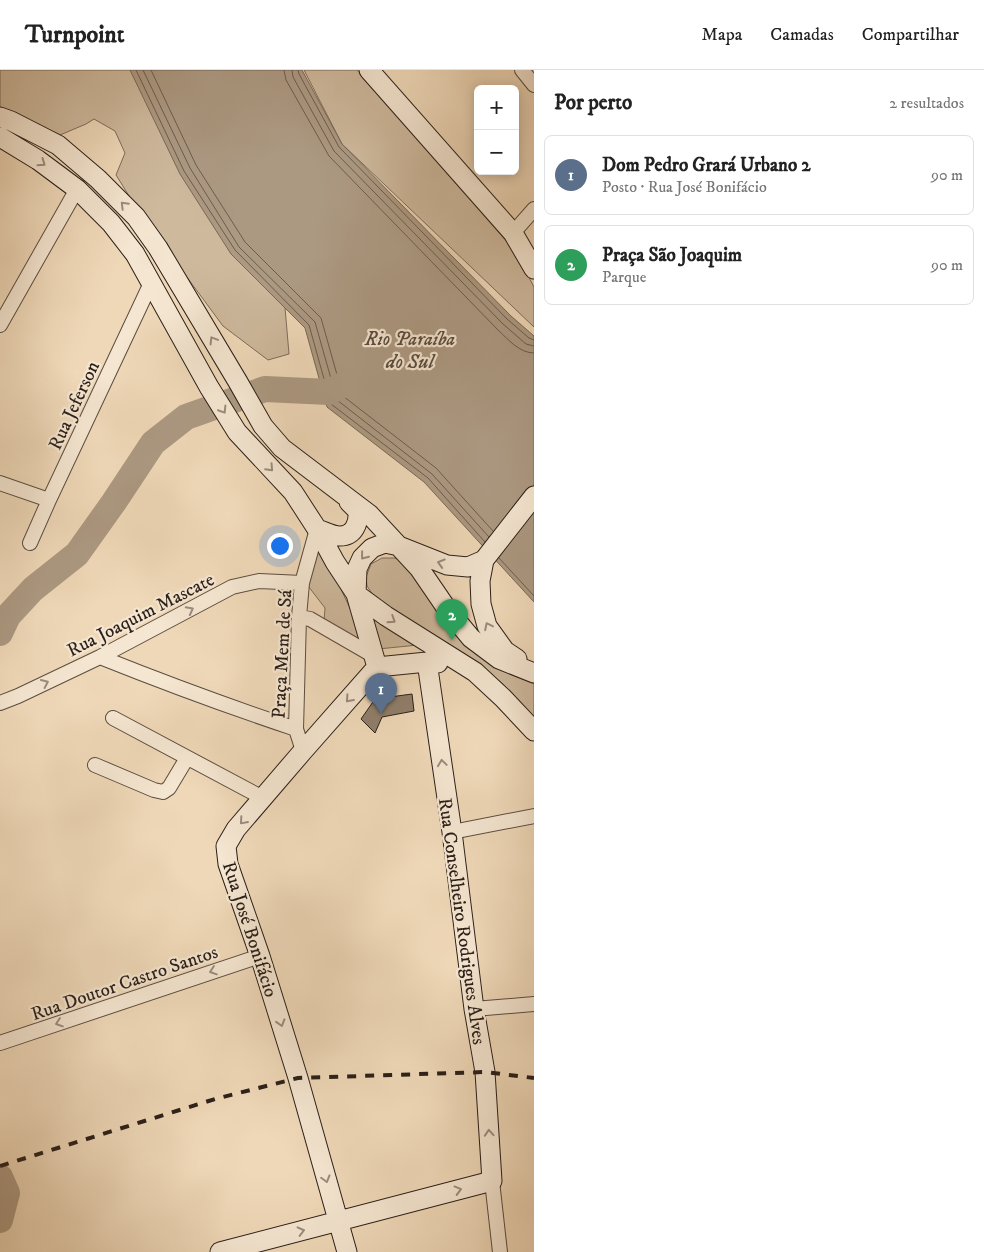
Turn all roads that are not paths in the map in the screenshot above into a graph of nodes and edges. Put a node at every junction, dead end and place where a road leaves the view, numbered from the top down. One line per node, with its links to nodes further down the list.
1 (370, 70): 8 (street)
2 (522, 70): 3 (street)
3 (534, 85)
4 (0, 117): 14 (street, one-way to 4)
5 (0, 138): 6 (street, one-way to 6)
6 (77, 189): 11 (street); 12 (street)
7 (534, 209): 8 (street)
8 (515, 238): 9 (street); 10 (street)
9 (534, 254)
10 (534, 269)
11 (151, 283): 16 (street, Rua Jeferson); 17 (street, one-way to 17)
12 (0, 325)
13 (0, 483): 16 (street)
14 (335, 488): 17 (street); 19 (street)
15 (534, 496): 20 (street)
16 (49, 500): 18 (street, Rua Jeferson)
17 (317, 529): 21 (street, Praça Mem de Sá); 22 (street)
18 (30, 543)
19 (399, 546): 20 (street, one-way to 19); 22 (street, one-way to 22); 28 (street)
20 (485, 558): 28 (street, one-way to 20)
21 (302, 583): 23 (street, Praça Mem de Sá); 24 (street, Rua Joaquim Mascate, one-way to 21)
22 (356, 594): 25 (street); 27 (street, one-way to 27)
23 (299, 617): 25 (street); 31 (street, Praça Mem de Sá)
24 (100, 657): 29 (street, Rua Joaquim Mascate, one-way to 24); 31 (street)
25 (375, 661): 26 (street); 33 (street, Rua José Bonifácio, one-way to 33)
26 (427, 662): 27 (street); 38 (street, Rua Conselheiro Rodrigues Alves, one-way to 26)
27 (462, 664): 32 (street)
28 (534, 672)
29 (0, 703)
30 (113, 718): 34 (street)
31 (296, 729): 33 (street, Praça Mem de Sá)
32 (534, 731)
33 (303, 751): 36 (street, Rua José Bonifácio)
34 (187, 758): 35 (street); 36 (street)
35 (95, 765)
36 (262, 798): 39 (street, Rua José Bonifácio, one-way to 39)
37 (534, 816): 38 (street)
38 (452, 832): 41 (street, Rua Conselheiro Rodrigues Alves)
39 (260, 956): 42 (street, Rua Doutor Castro Santos, one-way to 42); 44 (street, Rua José Bonifácio, one-way to 44)
40 (534, 1004): 41 (street)
41 (474, 1009): 43 (street, Rua Conselheiro Rodrigues Alves, one-way to 41)
42 (0, 1043)
43 (492, 1181): 44 (street, one-way to 43); 47 (street)
44 (338, 1222): 45 (street, one-way to 44); 46 (street, Rua José Bonifácio)
45 (220, 1252)
46 (347, 1252)
47 (500, 1252)

